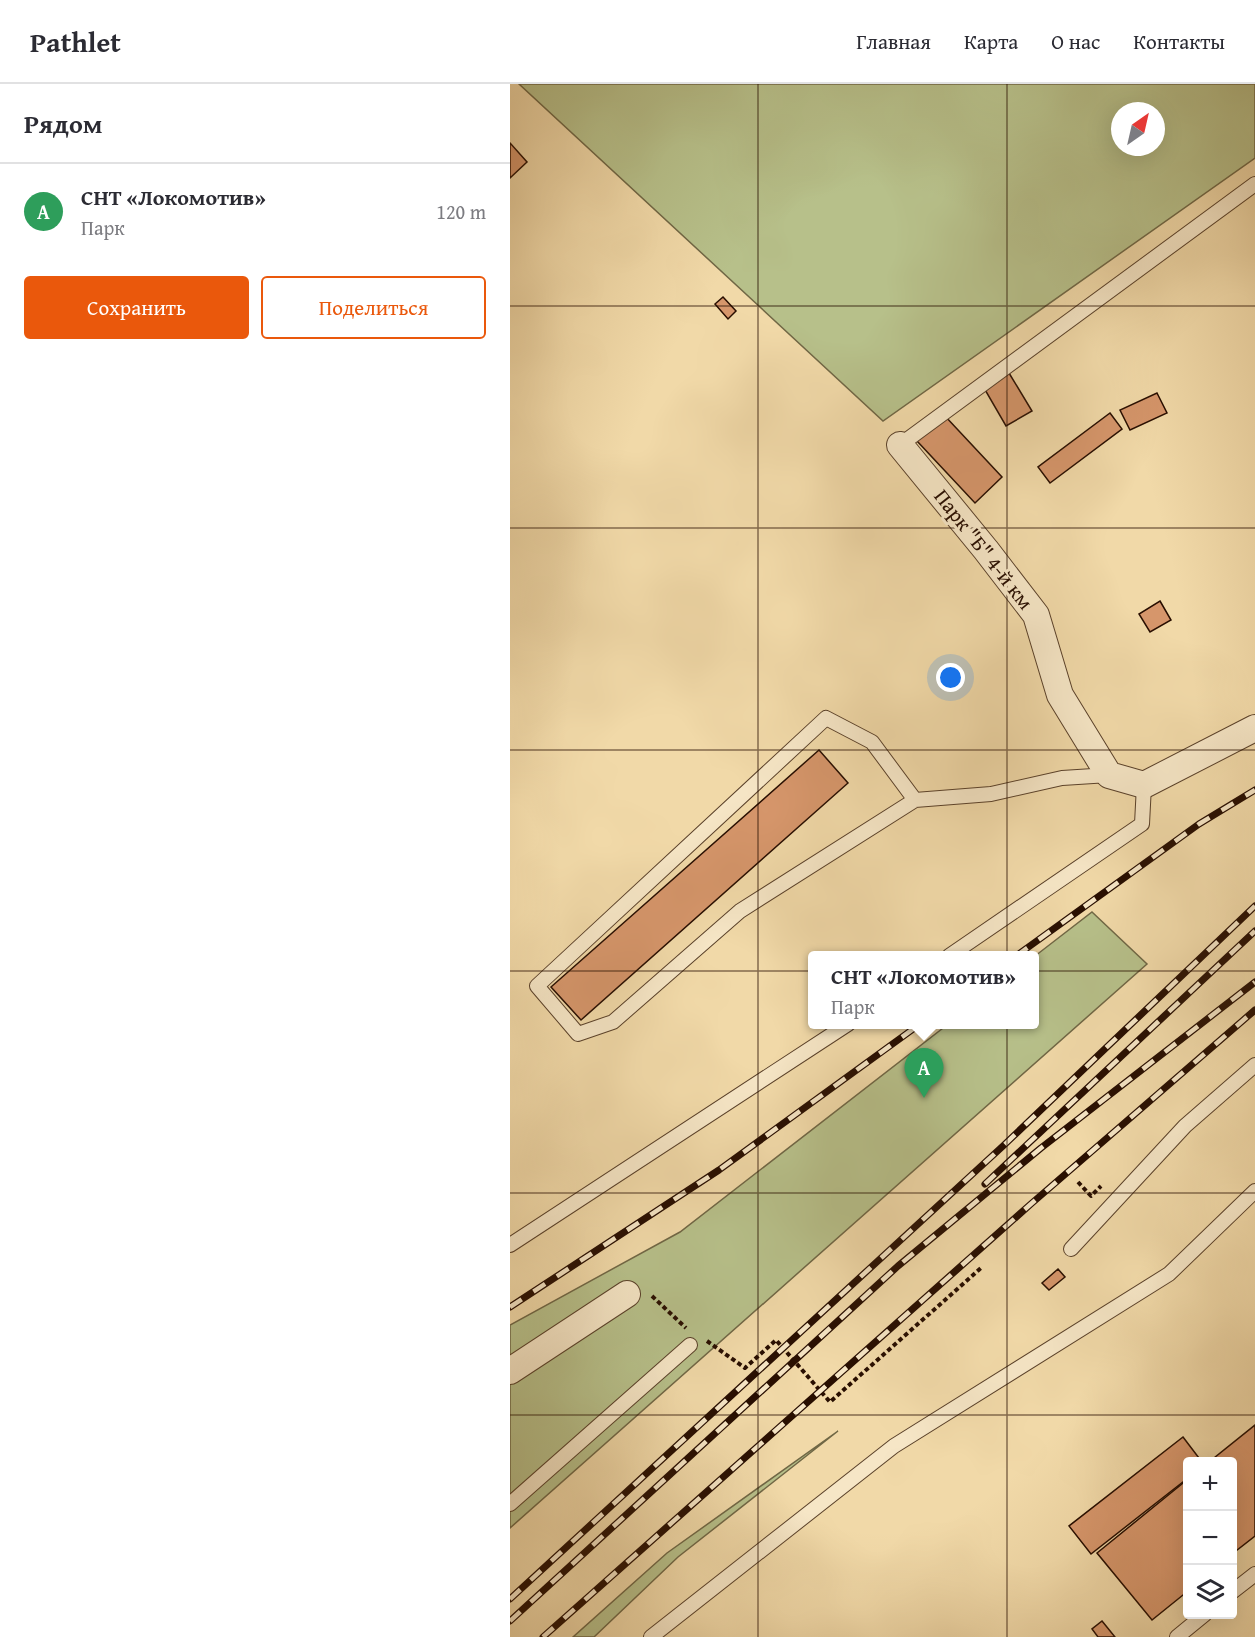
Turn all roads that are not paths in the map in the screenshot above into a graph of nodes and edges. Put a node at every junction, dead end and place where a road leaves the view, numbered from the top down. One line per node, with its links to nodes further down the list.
1 (1255, 184): 2 (lane)
2 (900, 445): 4 (street, Парк "Б" 4-й км)
3 (1255, 728): 5 (street)
4 (1109, 775): 5 (street); 6 (lane)
5 (1144, 785): 7 (lane)
6 (915, 800): 6 (lane)
7 (956, 951)
8 (840, 1029): 11 (lane)
9 (1255, 1065): 12 (lane)
10 (1255, 1191): 20 (lane)
11 (510, 1245)
12 (1071, 1249)
13 (627, 1294): 15 (street)
14 (690, 1346): 16 (lane)
15 (510, 1371)
16 (510, 1504)
17 (1255, 1574): 18 (lane)
18 (1237, 1589)
19 (1198, 1619): 21 (lane)
20 (651, 1637)
21 (1177, 1637)

